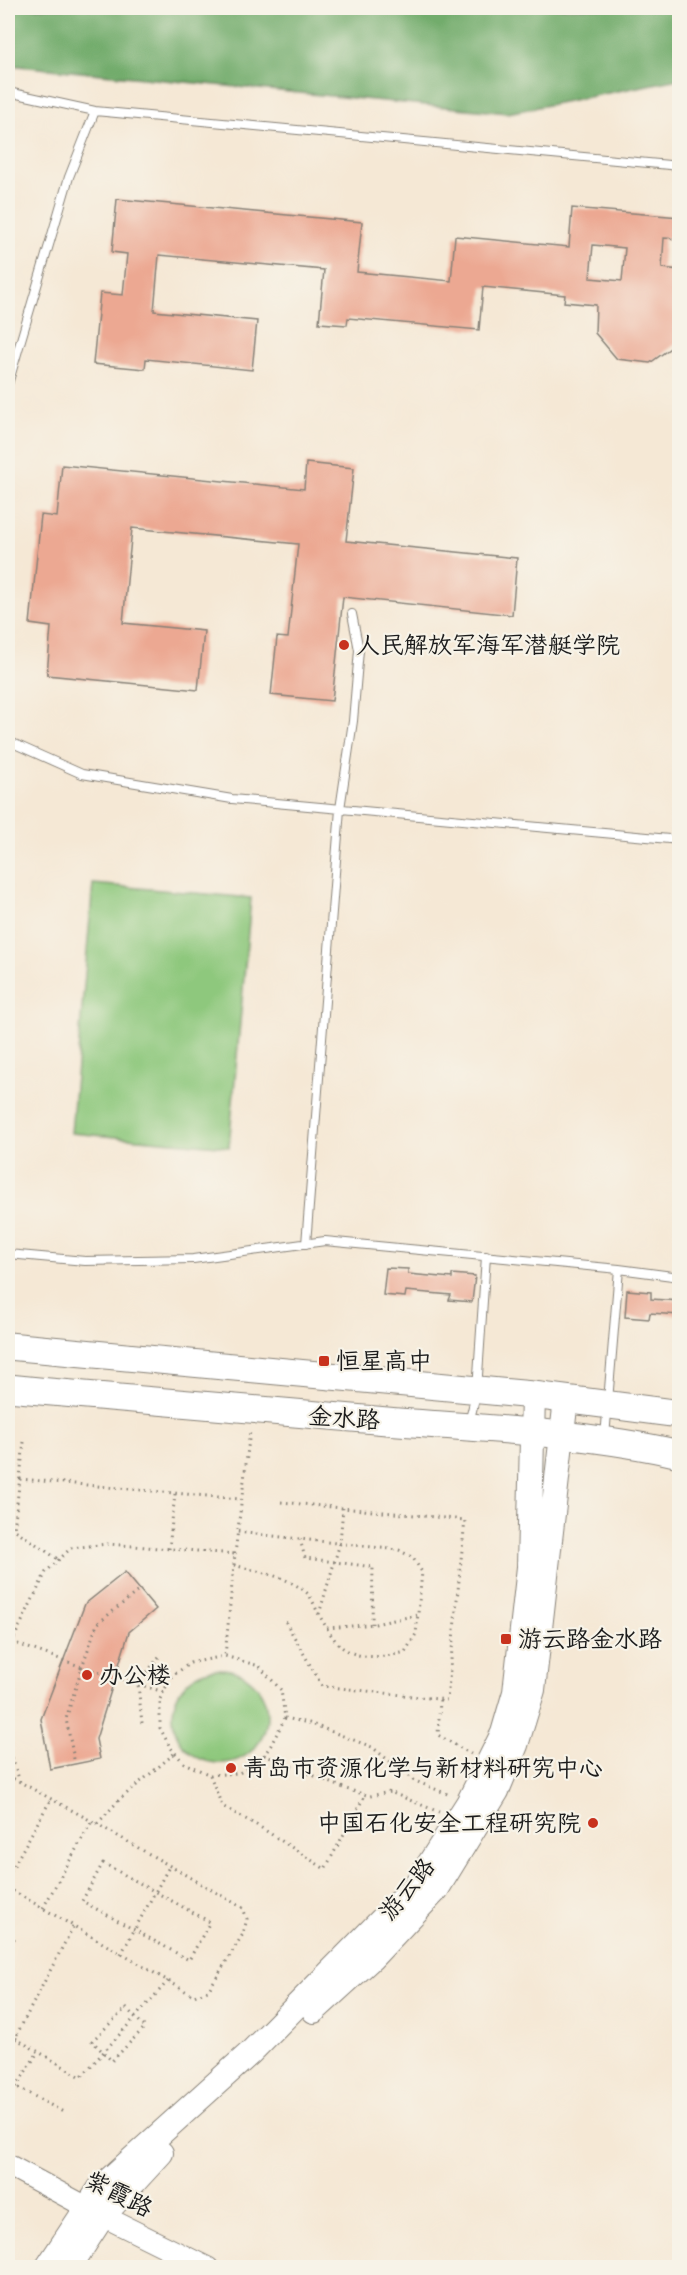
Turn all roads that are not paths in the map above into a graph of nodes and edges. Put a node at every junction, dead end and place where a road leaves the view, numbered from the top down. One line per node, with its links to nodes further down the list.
1 (8, 92): 2 (lane)
2 (95, 111): 3 (lane); 4 (lane)
3 (680, 166)
4 (8, 384)
5 (352, 614): 7 (lane)
6 (8, 741): 7 (lane)
7 (340, 809): 8 (lane); 9 (lane)
8 (680, 840)
9 (306, 1244): 10 (lane); 11 (lane)
10 (8, 1254)
11 (486, 1256): 12 (lane); 16 (lane)
12 (620, 1269): 13 (lane); 19 (lane)
13 (680, 1277)
14 (8, 1346): 16 (main road, 金水路)
15 (8, 1388): 21 (main road, 金水路)
16 (477, 1390): 17 (main road, 金水路); 21 (lane)
17 (533, 1395): 18 (main road, 金水路); 22 (main road, 游云路)
18 (566, 1399): 19 (main road, 金水路); 23 (main road, 游云路)
19 (609, 1404): 20 (main road, 金水路); 24 (lane)
20 (680, 1414)
21 (468, 1428): 22 (main road, 金水路)
22 (533, 1432): 23 (main road, 金水路); 27 (main road, 游云路)
23 (562, 1435): 24 (main road, 金水路); 27 (main road, 游云路)
24 (604, 1440): 25 (main road, 金水路)
25 (680, 1454)
26 (8, 2164): 27 (street, 紫霞路)
27 (95, 2211): 28 (main road, 游云路); 29 (main road, 游云路); 30 (street, 紫霞路)
28 (47, 2268)
29 (69, 2268)
30 (208, 2268)

